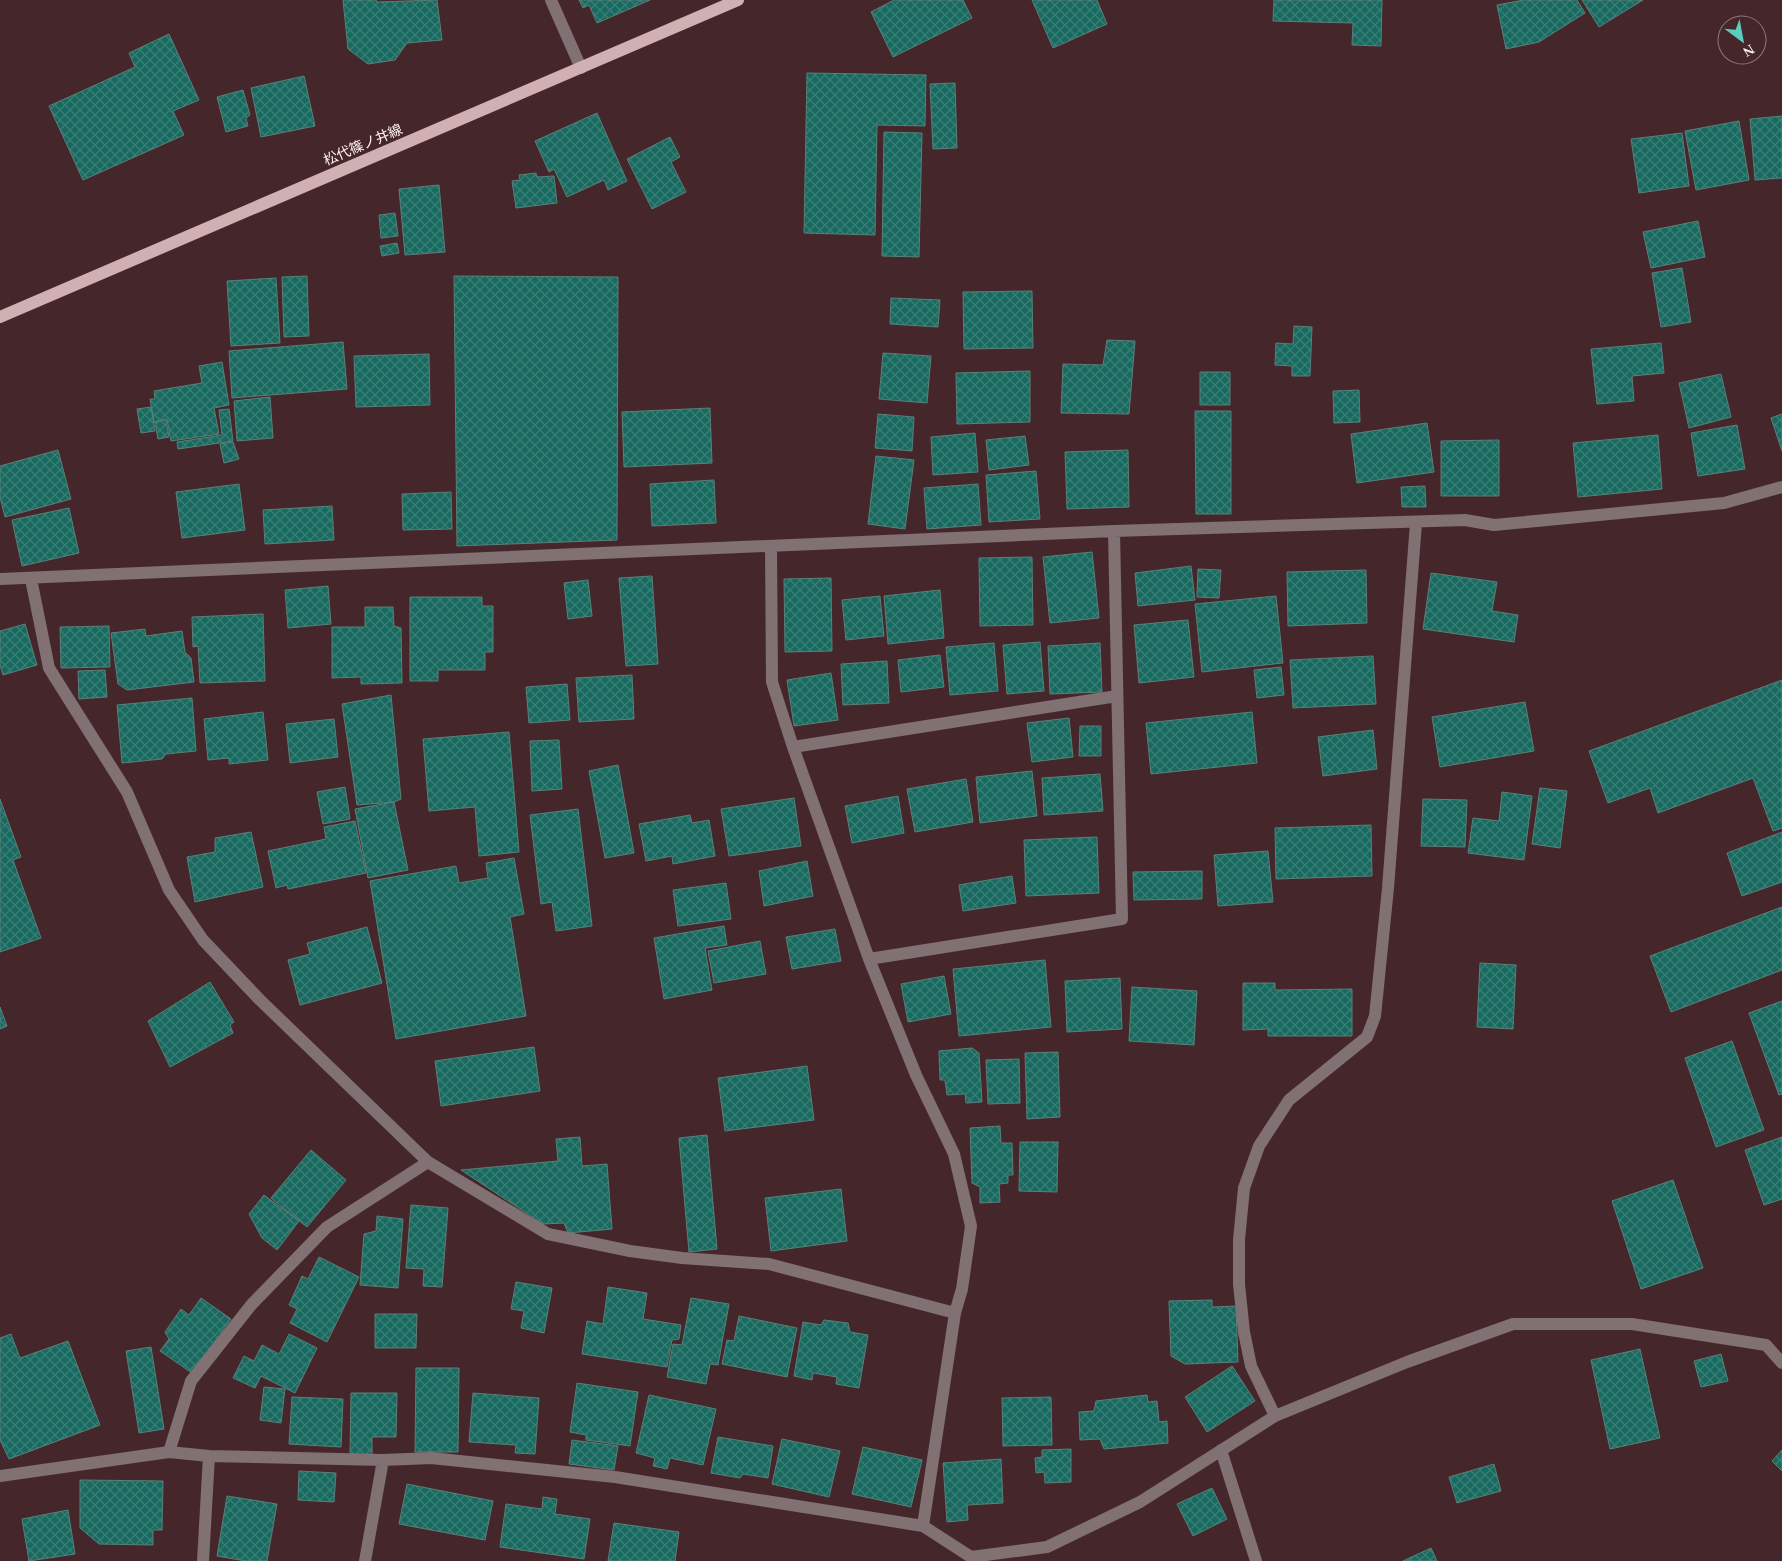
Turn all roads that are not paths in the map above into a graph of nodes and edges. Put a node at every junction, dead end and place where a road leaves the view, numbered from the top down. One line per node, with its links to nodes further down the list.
1 (551, 0): 3 (street)
2 (738, 0): 3 (main road, 松代篠ノ井線)
3 (581, 68): 4 (main road, 松代篠ノ井線)
4 (0, 317)
5 (1782, 488): 6 (street)
6 (1416, 523): 7 (street); 17 (street)
7 (1114, 531): 8 (street); 11 (street)
8 (770, 546): 9 (street); 12 (street)
9 (31, 578): 10 (street); 14 (street)
10 (0, 580)
11 (1116, 696): 12 (street); 13 (street)
12 (793, 747): 13 (street)
13 (869, 959): 15 (street)
14 (428, 1162): 15 (street); 19 (street)
15 (955, 1314): 23 (street)
16 (1782, 1363): 17 (street)
17 (1275, 1416): 18 (street)
18 (1222, 1450): 23 (street); 26 (street)
19 (169, 1452): 20 (street); 22 (street)
20 (209, 1456): 21 (street); 24 (street)
21 (383, 1460): 23 (street); 25 (street)
22 (0, 1476)
23 (923, 1526)
24 (203, 1561)
25 (365, 1561)
26 (1256, 1561)

